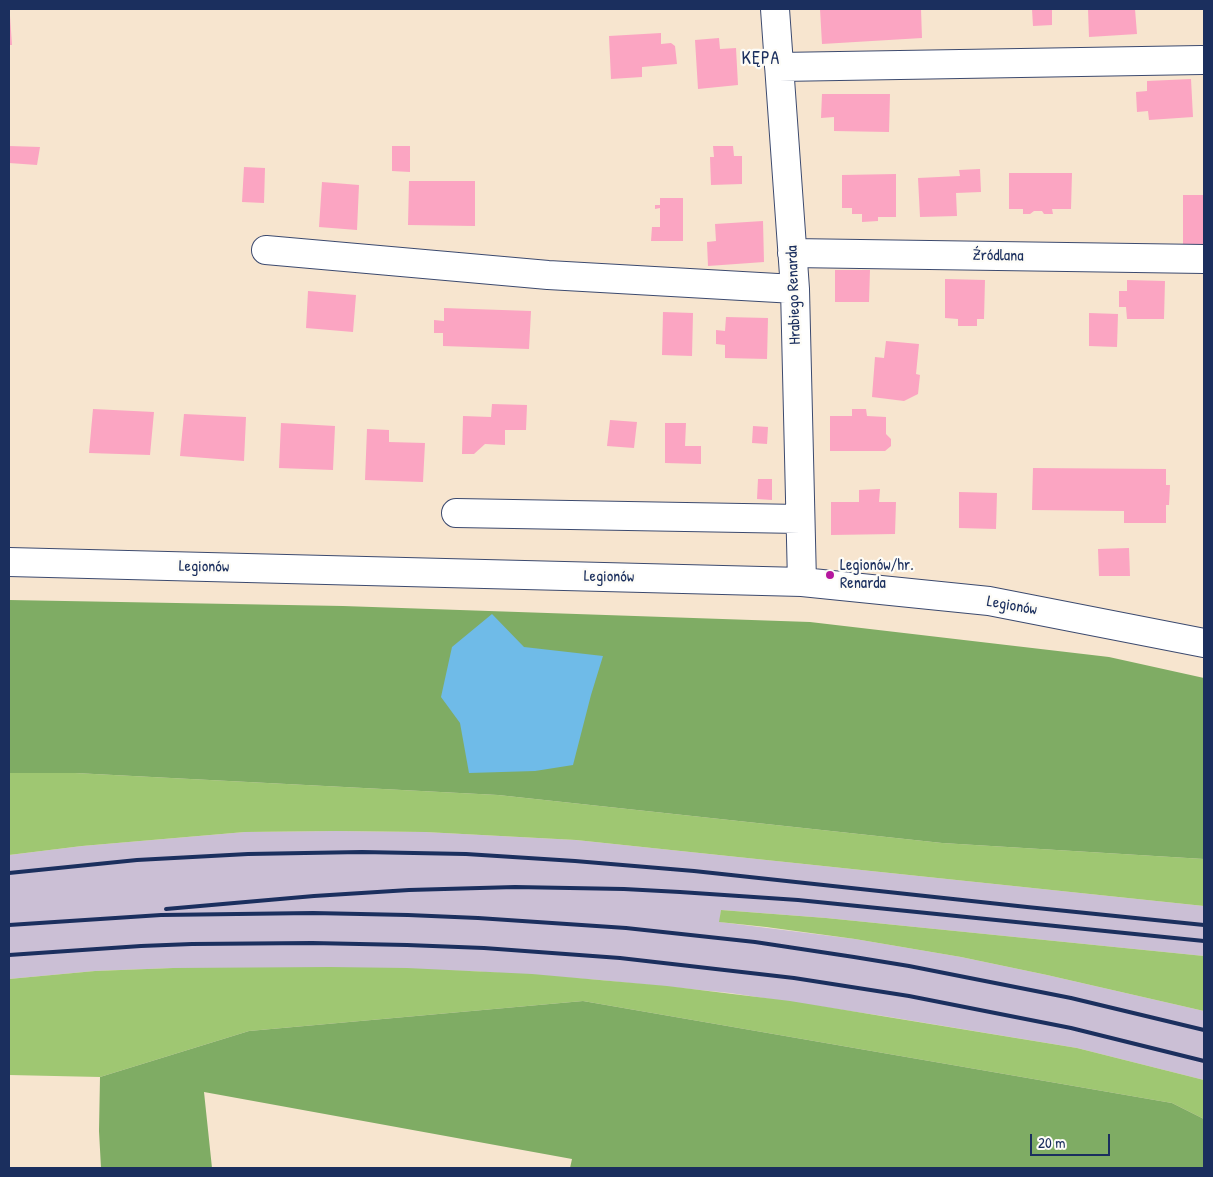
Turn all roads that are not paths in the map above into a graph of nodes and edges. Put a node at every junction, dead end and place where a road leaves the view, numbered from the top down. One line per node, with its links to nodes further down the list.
1 (775, 9): 3 (street, Hrabiego Renarda)
2 (1202, 60): 3 (street)
3 (779, 67): 5 (street, Hrabiego Renarda)
4 (266, 250): 7 (street)
5 (792, 253): 6 (street, Źródlana); 7 (street, Hrabiego Renarda)
6 (1204, 259)
7 (795, 289): 9 (street, Hrabiego Renarda)
8 (456, 513): 9 (street)
9 (800, 519): 11 (street, Hrabiego Renarda)
10 (9, 562): 11 (street, Legionów)
11 (802, 582): 12 (street, Legionów)
12 (1204, 643)

